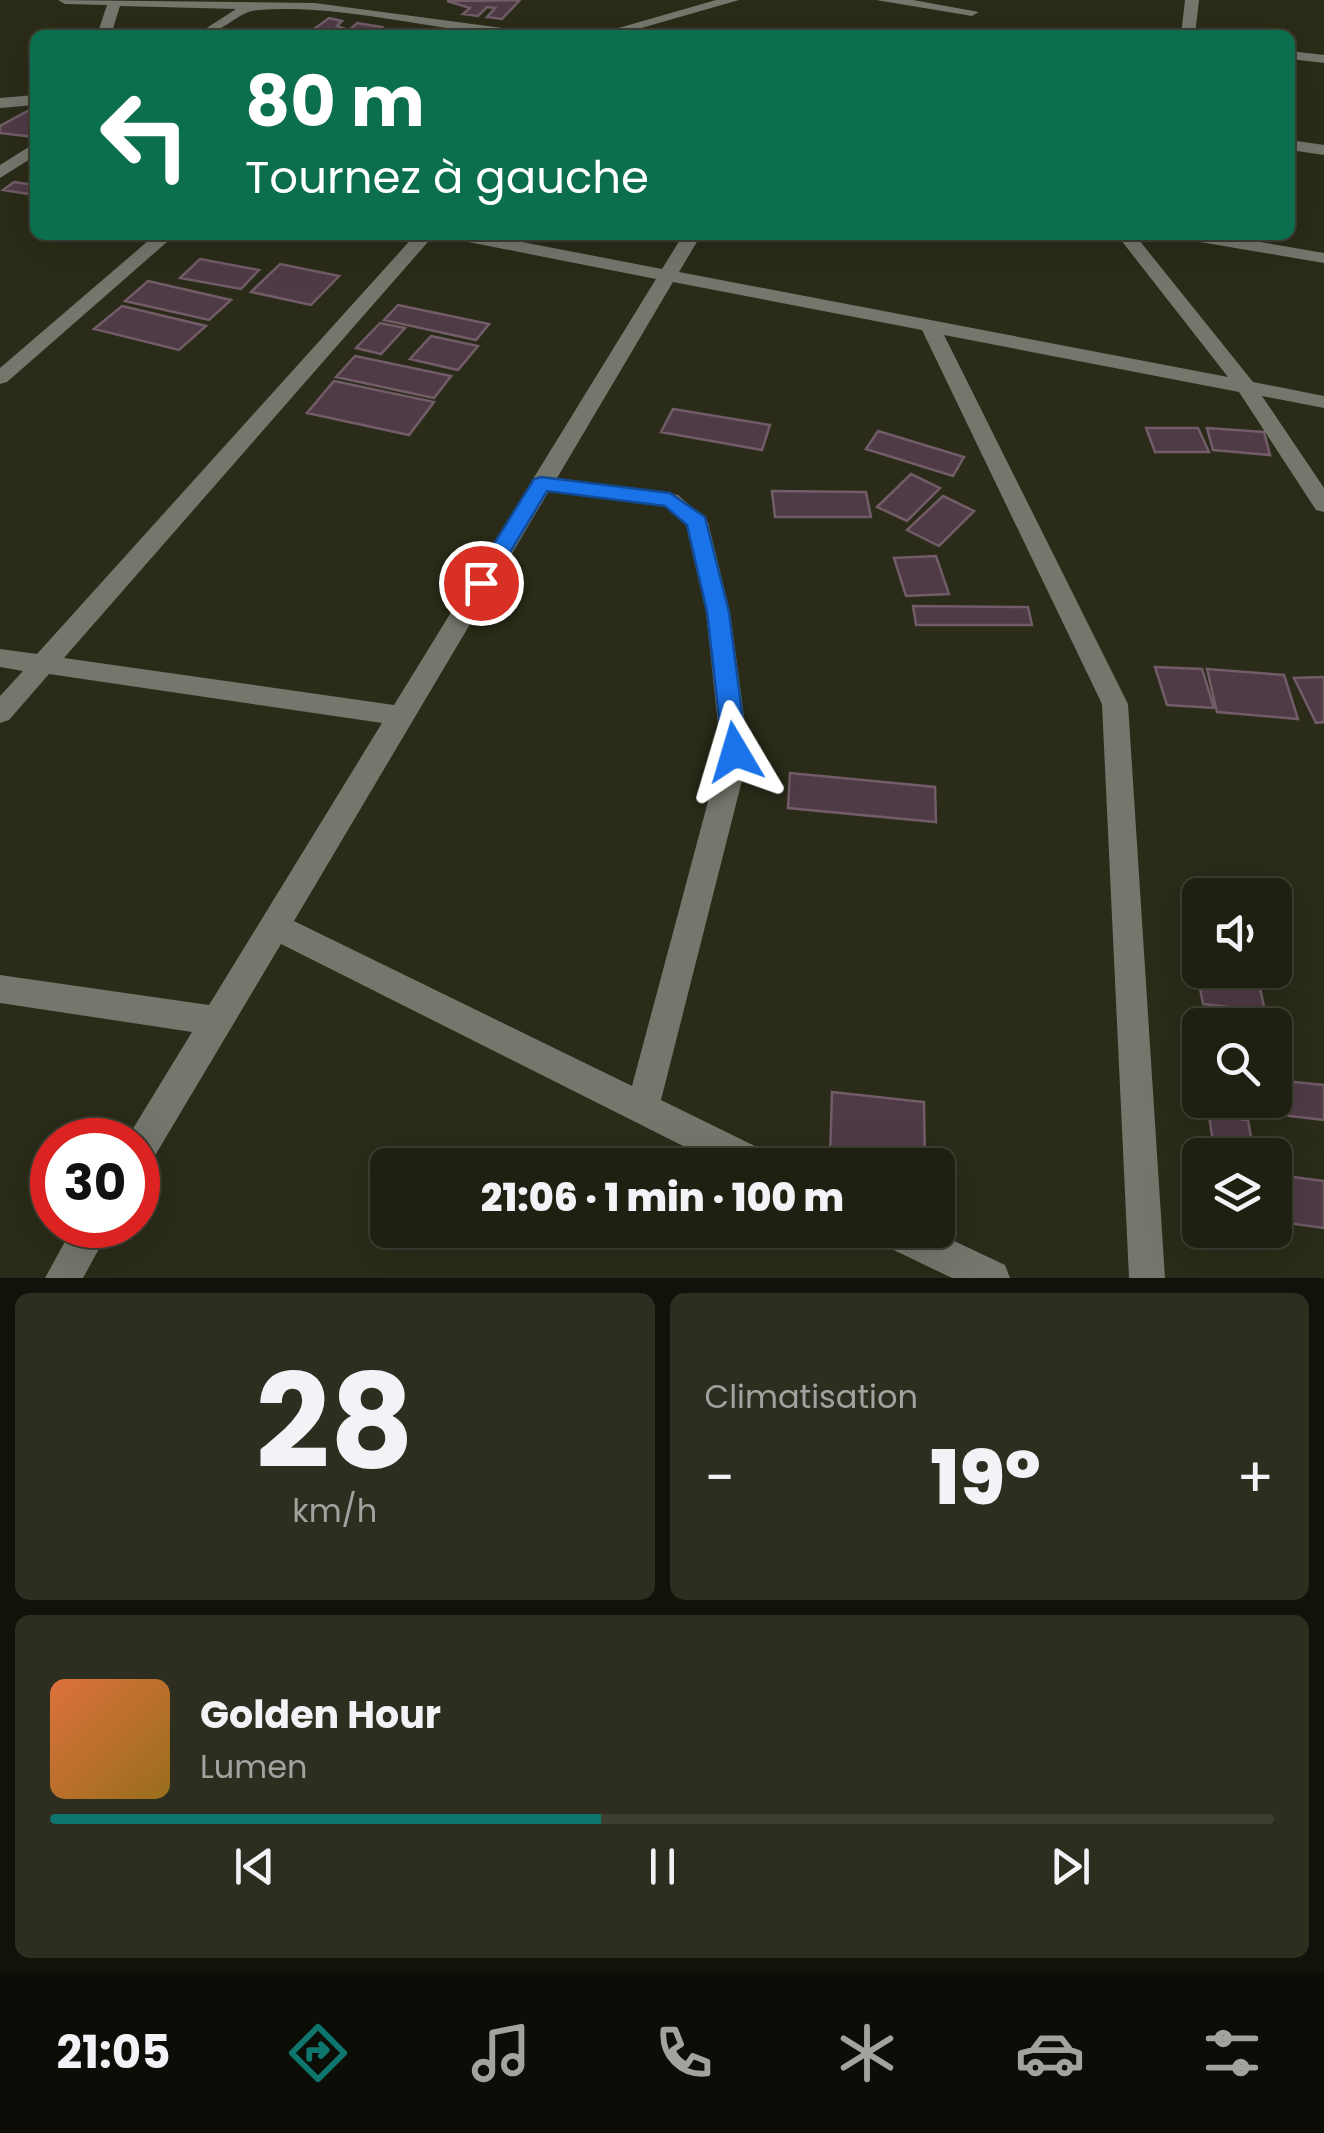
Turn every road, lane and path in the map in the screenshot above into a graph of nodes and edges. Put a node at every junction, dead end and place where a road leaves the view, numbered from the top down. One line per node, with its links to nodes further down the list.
1 (66, 0): 5 (street)
2 (732, 0): 12 (street)
3 (883, 0): 8 (street)
4 (1192, 0): 13 (street)
5 (115, 1): 7 (street); 9 (street)
6 (318, 4): 7 (street); 11 (street)
7 (250, 6): 10 (street)
8 (971, 12)
9 (106, 30)
10 (211, 30)
11 (491, 30)
12 (621, 30)
13 (1189, 30)
14 (1295, 56): 15 (street)
15 (1324, 59)
16 (30, 100): 17 (street)
17 (0, 102)
18 (1295, 146): 19 (street)
19 (1324, 150)
20 (30, 152): 21 (street)
21 (0, 174)
22 (160, 240): 31 (street)
23 (421, 240): 37 (street)
24 (484, 240): 29 (street)
25 (689, 240): 29 (street)
26 (1130, 240): 32 (street)
27 (1218, 240): 28 (street)
28 (1324, 258)
29 (668, 276): 30 (street); 34 (street)
30 (930, 326): 32 (street); 50 (street)
31 (0, 378)
32 (1246, 387): 33 (street); 35 (street)
33 (1324, 402)
34 (541, 484): 39 (street); 43 (street)
35 (1324, 505)
36 (0, 658): 37 (street)
37 (44, 664): 38 (street); 39 (street)
38 (0, 713)
39 (400, 716): 40 (street)
40 (274, 926): 42 (street); 43 (street)
41 (0, 989): 42 (street)
42 (215, 1021): 44 (street)
43 (642, 1110): 45 (street)
44 (158, 1118)
45 (721, 1148)
46 (80, 1248): 48 (street)
47 (930, 1248): 49 (street)
48 (62, 1278)
49 (992, 1278)
50 (1147, 1278)

